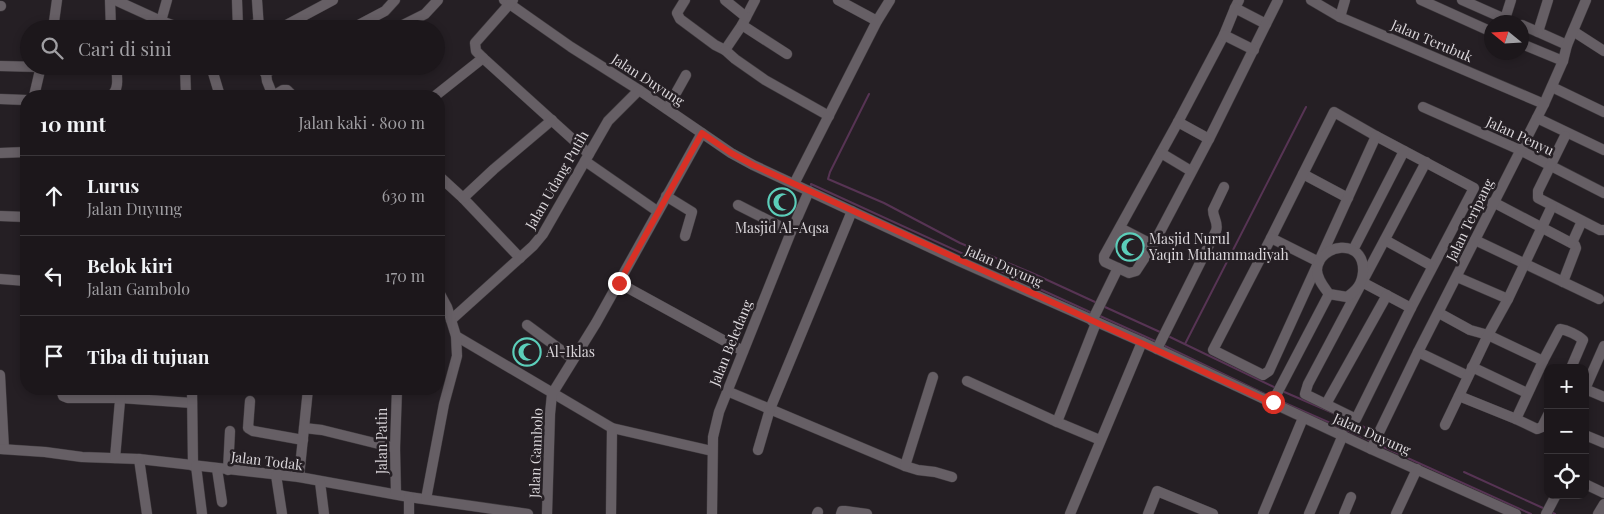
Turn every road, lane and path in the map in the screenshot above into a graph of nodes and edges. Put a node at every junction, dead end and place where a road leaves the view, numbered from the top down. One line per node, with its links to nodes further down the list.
1 (57, 0): 29 (street)
2 (110, 0): 30 (street)
3 (116, 0): 31 (street)
4 (167, 0): 32 (street)
5 (237, 0): 33 (street)
6 (257, 0): 34 (street)
7 (333, 0): 35 (street)
8 (395, 0): 36 (street)
9 (438, 0): 37 (street)
10 (685, 0): 48 (street)
11 (725, 0): 38 (street)
12 (755, 0): 38 (street)
13 (838, 0): 39 (street)
14 (890, 0): 39 (street)
15 (1278, 0): 40 (street)
16 (1312, 0): 28 (street, Jalan Terubuk)
17 (1345, 0): 28 (street)
18 (1421, 0): 41 (street)
19 (1462, 0): 24 (street)
20 (1511, 0): 27 (street)
21 (1548, 0): 44 (street)
22 (1586, 0): 43 (street, Jalan Teripang)
23 (509, 1): 52 (street); 69 (street, Jalan Duyung)
24 (1475, 3): 26 (street)
25 (1237, 4): 40 (street); 45 (street)
26 (1498, 15)
27 (1510, 15)
28 (1340, 16): 72 (street, Jalan Terubuk)
29 (54, 20)
30 (111, 20)
31 (159, 20)
32 (161, 20)
33 (235, 20)
34 (258, 20)
35 (296, 20)
36 (368, 20)
37 (413, 20)
38 (744, 21): 48 (street); 51 (street)
39 (877, 21): 76 (street)
40 (1266, 24): 49 (street)
41 (1484, 28)
42 (1529, 28): 44 (street)
43 (1573, 31): 46 (street, Jalan Teripang); 50 (street)
44 (1538, 32): 46 (street)
45 (1224, 35): 49 (street); 79 (street)
46 (1567, 45): 53 (street, Jalan Teripang)
47 (1529, 47): 53 (street)
48 (725, 50): 76 (street)
49 (1254, 50): 83 (street)
50 (1604, 50)
51 (787, 54)
52 (483, 58): 68 (street); 78 (street)
53 (1563, 61): 62 (street, Jalan Teripang)
54 (0, 66): 55 (street)
55 (20, 66)
56 (39, 75): 63 (street)
57 (116, 75): 64 (street)
58 (185, 75): 65 (street)
59 (214, 75): 66 (street)
60 (267, 75): 67 (street)
61 (686, 75): 74 (street)
62 (1552, 87): 72 (street, Jalan Teripang); 75 (street)
63 (35, 90)
64 (116, 90)
65 (186, 90)
66 (218, 90)
67 (271, 90)
68 (443, 90)
69 (639, 90): 74 (street, Jalan Duyung); 90 (street, Jalan Udang Putih)
70 (0, 99): 71 (street)
71 (20, 100)
72 (1544, 104): 77 (street, Jalan Teripang)
73 (1423, 107): 84 (street, Jalan Penyu)
74 (667, 109): 80 (street, Jalan Duyung)
75 (1604, 112)
76 (829, 116): 96 (street)
77 (1537, 118): 84 (street, Jalan Teripang); 85 (street)
78 (552, 120): 90 (street); 101 (street)
79 (1178, 122): 83 (street); 89 (street)
80 (702, 133): 96 (street, Jalan Duyung); 100 (street, Jalan Gambolo)
81 (1376, 136): 86 (street); 94 (street); 102 (street)
82 (1565, 136): 92 (street)
83 (1209, 139): 93 (street)
84 (1520, 150): 92 (street, Jalan Penyu); 103 (street, Jalan Teripang)
85 (1604, 150)
86 (1404, 151): 91 (street); 121 (street)
87 (20, 152): 88 (street)
88 (0, 153)
89 (1161, 153): 93 (street); 112 (street)
90 (587, 158): 106 (street); 122 (street, Jalan Udang Putih)
91 (1426, 162): 117 (street); 125 (street)
92 (1550, 166): 99 (street, Jalan Penyu); 105 (street)
93 (1191, 171): 120 (street)
94 (1303, 174): 102 (street); 116 (street)
95 (445, 182): 101 (street)
96 (794, 184): 98 (street, Jalan Duyung)
97 (1224, 187): 147 (street)
98 (809, 191): 107 (street, Jalan Duyung); 114 (street, Jalan Beledang)
99 (1604, 193)
100 (666, 196): 106 (street, Jalan Gambolo); 115 (street)
101 (463, 198): 122 (street)
102 (1348, 198): 123 (street)
103 (1493, 202): 111 (street); 118 (street, Jalan Teripang)
104 (738, 205): 114 (street)
105 (1552, 206): 110 (street); 111 (street)
106 (657, 211): 132 (street, Jalan Gambolo)
107 (852, 211): 141 (street, Jalan Duyung); 175 (street)
108 (0, 216): 109 (street)
109 (20, 217)
110 (1582, 222): 113 (street); 119 (street)
111 (1543, 227): 119 (street); 124 (street)
112 (1120, 228): 120 (street); 126 (street)
113 (1604, 230)
114 (791, 232): 148 (street, Jalan Beledang)
115 (685, 236)
116 (1271, 238): 123 (street); 123 (street)
117 (1385, 240): 125 (street); 130 (street)
118 (1475, 240): 124 (street); 127 (street, Jalan Teripang)
119 (1572, 243): 131 (street)
120 (1152, 245): 126 (street)
121 (1353, 250): 123 (street); 130 (street)
122 (520, 258): 140 (street, Jalan Udang Putih)
123 (1319, 262): 133 (street)
124 (1525, 264): 131 (street); 136 (street)
125 (1432, 266): 138 (street)
126 (1118, 268): 141 (street)
127 (1457, 278): 136 (street); 139 (street, Jalan Teripang)
128 (0, 280): 129 (street)
129 (20, 281)
130 (1362, 282): 133 (street); 134 (street); 174 (street)
131 (1563, 282): 135 (street)
132 (619, 283): 148 (street); 150 (street, Jalan Gambolo)
133 (1329, 294): 169 (street)
134 (1387, 295): 138 (street); 174 (street)
135 (1599, 298)
136 (1508, 299): 143 (street)
137 (445, 303): 140 (street)
138 (1411, 308): 174 (street)
139 (1439, 313): 143 (street); 149 (street, Jalan Teripang)
140 (451, 320): 144 (street)
141 (1094, 322): 145 (street, Jalan Duyung); 178 (street)
142 (527, 325): 150 (street)
143 (1488, 335): 151 (street); 153 (street)
144 (456, 336): 161 (street); 209 (street)
145 (1142, 342): 147 (street, Jalan Duyung); 187 (street)
146 (1604, 346): 156 (street)
147 (1157, 350): 169 (street, Jalan Duyung)
148 (743, 351): 158 (street, Jalan Beledang)
149 (1418, 352): 153 (street); 191 (street, Jalan Teripang)
150 (573, 359): 161 (street, Jalan Gambolo)
151 (1543, 361): 152 (street); 160 (street)
152 (1573, 364)
153 (1470, 371): 160 (street); 170 (street)
154 (0, 375): 190 (street)
155 (933, 377): 197 (street)
156 (1589, 380)
157 (967, 381): 178 (street)
158 (727, 391): 175 (street); 193 (street, Jalan Beledang)
159 (1589, 391): 171 (street)
160 (1528, 393): 177 (street)
161 (552, 394): 182 (street); 220 (street, Jalan Gambolo)
162 (64, 395): 163 (street)
163 (99, 395)
164 (120, 395): 194 (street)
165 (134, 395): 173 (street)
166 (192, 395): 173 (street)
167 (307, 395): 181 (street)
168 (397, 395): 189 (street, Jalan Patin)
169 (1276, 396): 176 (street, Jalan Duyung)
170 (1459, 396): 177 (street); 180 (street)
171 (1604, 397)
172 (250, 401): 186 (street)
173 (192, 403): 196 (street)
174 (1326, 404)
175 (770, 409): 192 (street); 197 (street)
176 (1303, 418): 184 (street, Jalan Duyung); 228 (street)
177 (1516, 419): 179 (street)
178 (1057, 422): 187 (street)
179 (1544, 423)
180 (1445, 425)
181 (304, 428): 186 (street); 189 (street)
182 (612, 428): 193 (street); 221 (street)
183 (230, 431): 198 (street)
184 (1342, 435): 191 (street, Jalan Duyung); 229 (street)
185 (1589, 437): 188 (street)
186 (303, 440): 201 (street)
187 (1100, 440): 225 (street)
188 (1604, 443)
189 (395, 448): 206 (street, Jalan Patin)
190 (2, 449): 194 (street, Jalan Todak)
191 (1371, 449): 199 (street, Jalan Duyung)
192 (758, 450)
193 (712, 451): 222 (street, Jalan Beledang)
194 (115, 458): 195 (street, Jalan Todak)
195 (139, 459): 196 (street, Jalan Todak); 214 (street)
196 (195, 466): 198 (street, Jalan Todak); 215 (street)
197 (905, 466): 202 (street)
198 (222, 469): 200 (street, Jalan Todak); 211 (street)
199 (1417, 469): 231 (street); 232 (street, Jalan Duyung)
200 (276, 474): 201 (street, Jalan Todak); 216 (street)
201 (299, 477): 203 (street, Jalan Todak)
202 (952, 477)
203 (320, 482): 206 (street, Jalan Todak); 217 (street)
204 (1589, 486): 205 (street)
205 (1604, 493)
206 (396, 494): 207 (street, Jalan Todak)
207 (409, 496): 209 (street, Jalan Todak); 218 (street)
208 (1351, 497): 230 (street)
209 (426, 499): 213 (street, Jalan Todak)
210 (1554, 499): 233 (street)
211 (222, 502)
212 (1604, 504): 234 (street)
213 (486, 512): 219 (street, Jalan Todak)
214 (148, 514)
215 (202, 514)
216 (282, 514)
217 (324, 514)
218 (409, 514)
219 (528, 514)
220 (547, 514)
221 (610, 514)
222 (712, 514)
223 (841, 514): 224 (street)
224 (867, 514)
225 (1070, 514)
226 (1148, 514): 227 (street)
227 (1213, 514)
228 (1262, 514)
229 (1309, 514)
230 (1344, 514)
231 (1396, 514)
232 (1516, 514)
233 (1546, 514)
234 (1598, 514)

